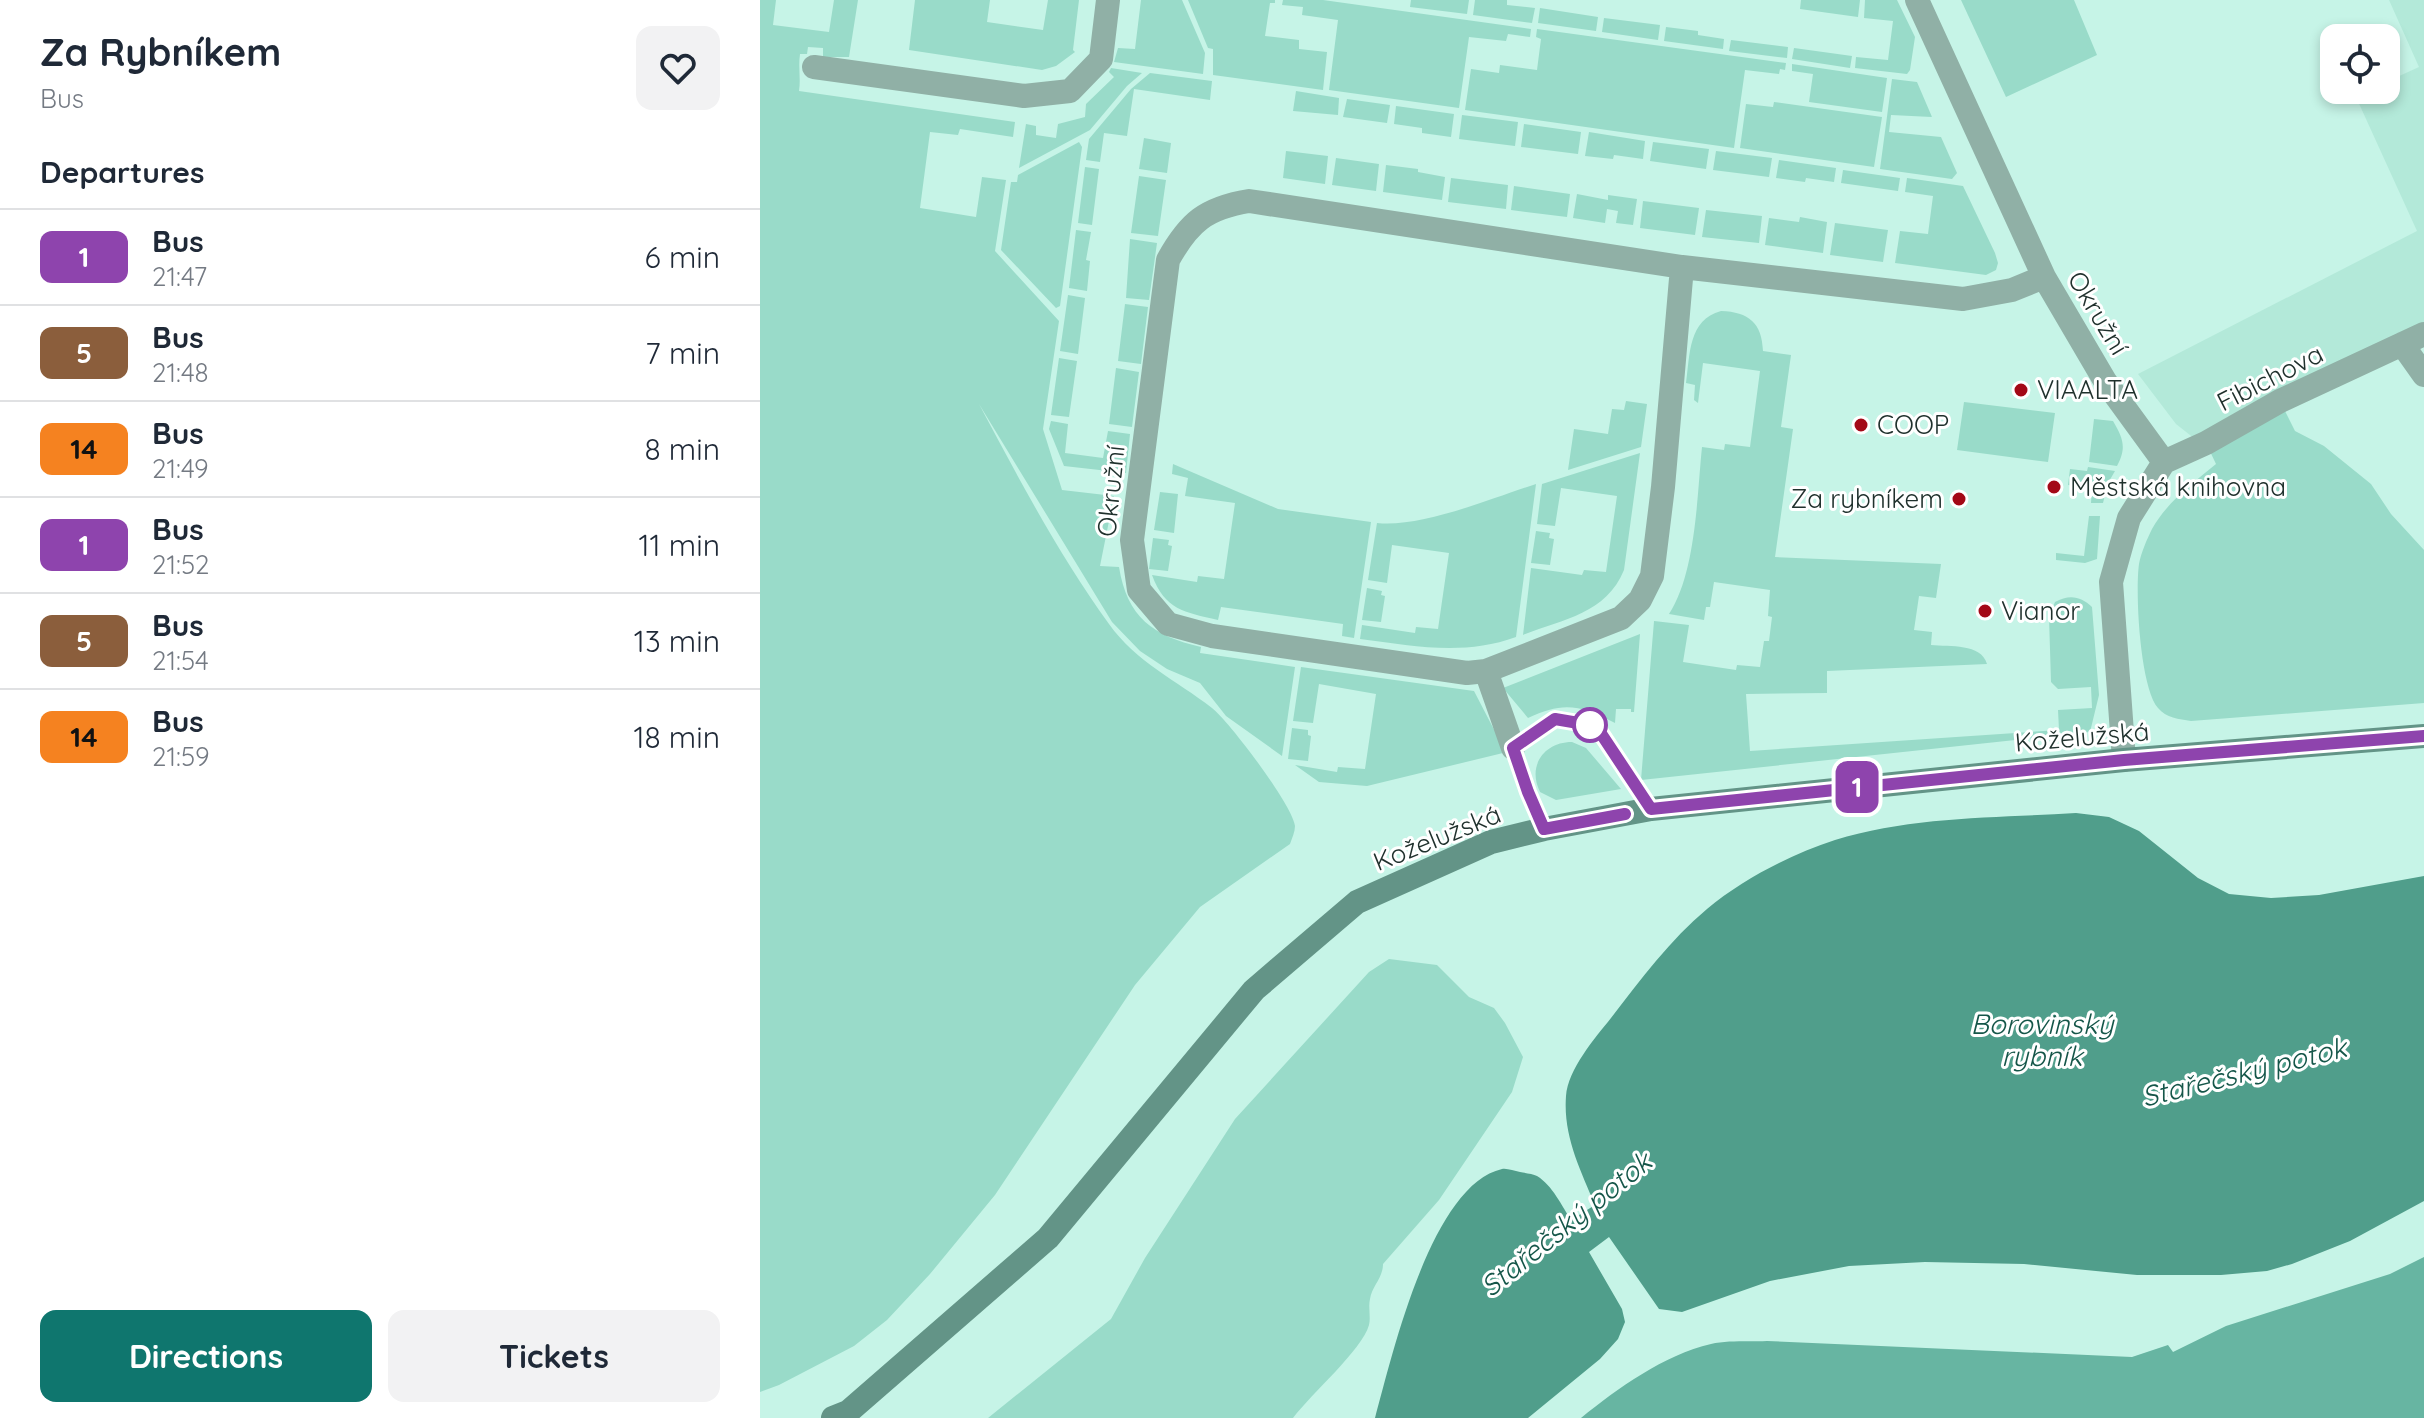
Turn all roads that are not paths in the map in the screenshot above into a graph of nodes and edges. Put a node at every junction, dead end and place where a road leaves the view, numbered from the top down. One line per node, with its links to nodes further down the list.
1 (1108, 0): 3 (street)
2 (1917, 0): 5 (street)
3 (814, 67)
4 (1682, 267): 5 (street, Okružní); 9 (street, Okružní); 9 (street, Okružní)
5 (2044, 277): 8 (street, Okružní)
6 (2413, 339): 7 (street, Fibichova); 8 (street, Fibichova)
7 (2424, 375)
8 (2164, 462): 12 (street)
9 (1486, 671): 11 (street)
10 (2424, 736): 12 (main road, Koželužská)
11 (1513, 748)
12 (2124, 760): 13 (main road, Koželužská)
13 (833, 1418)

